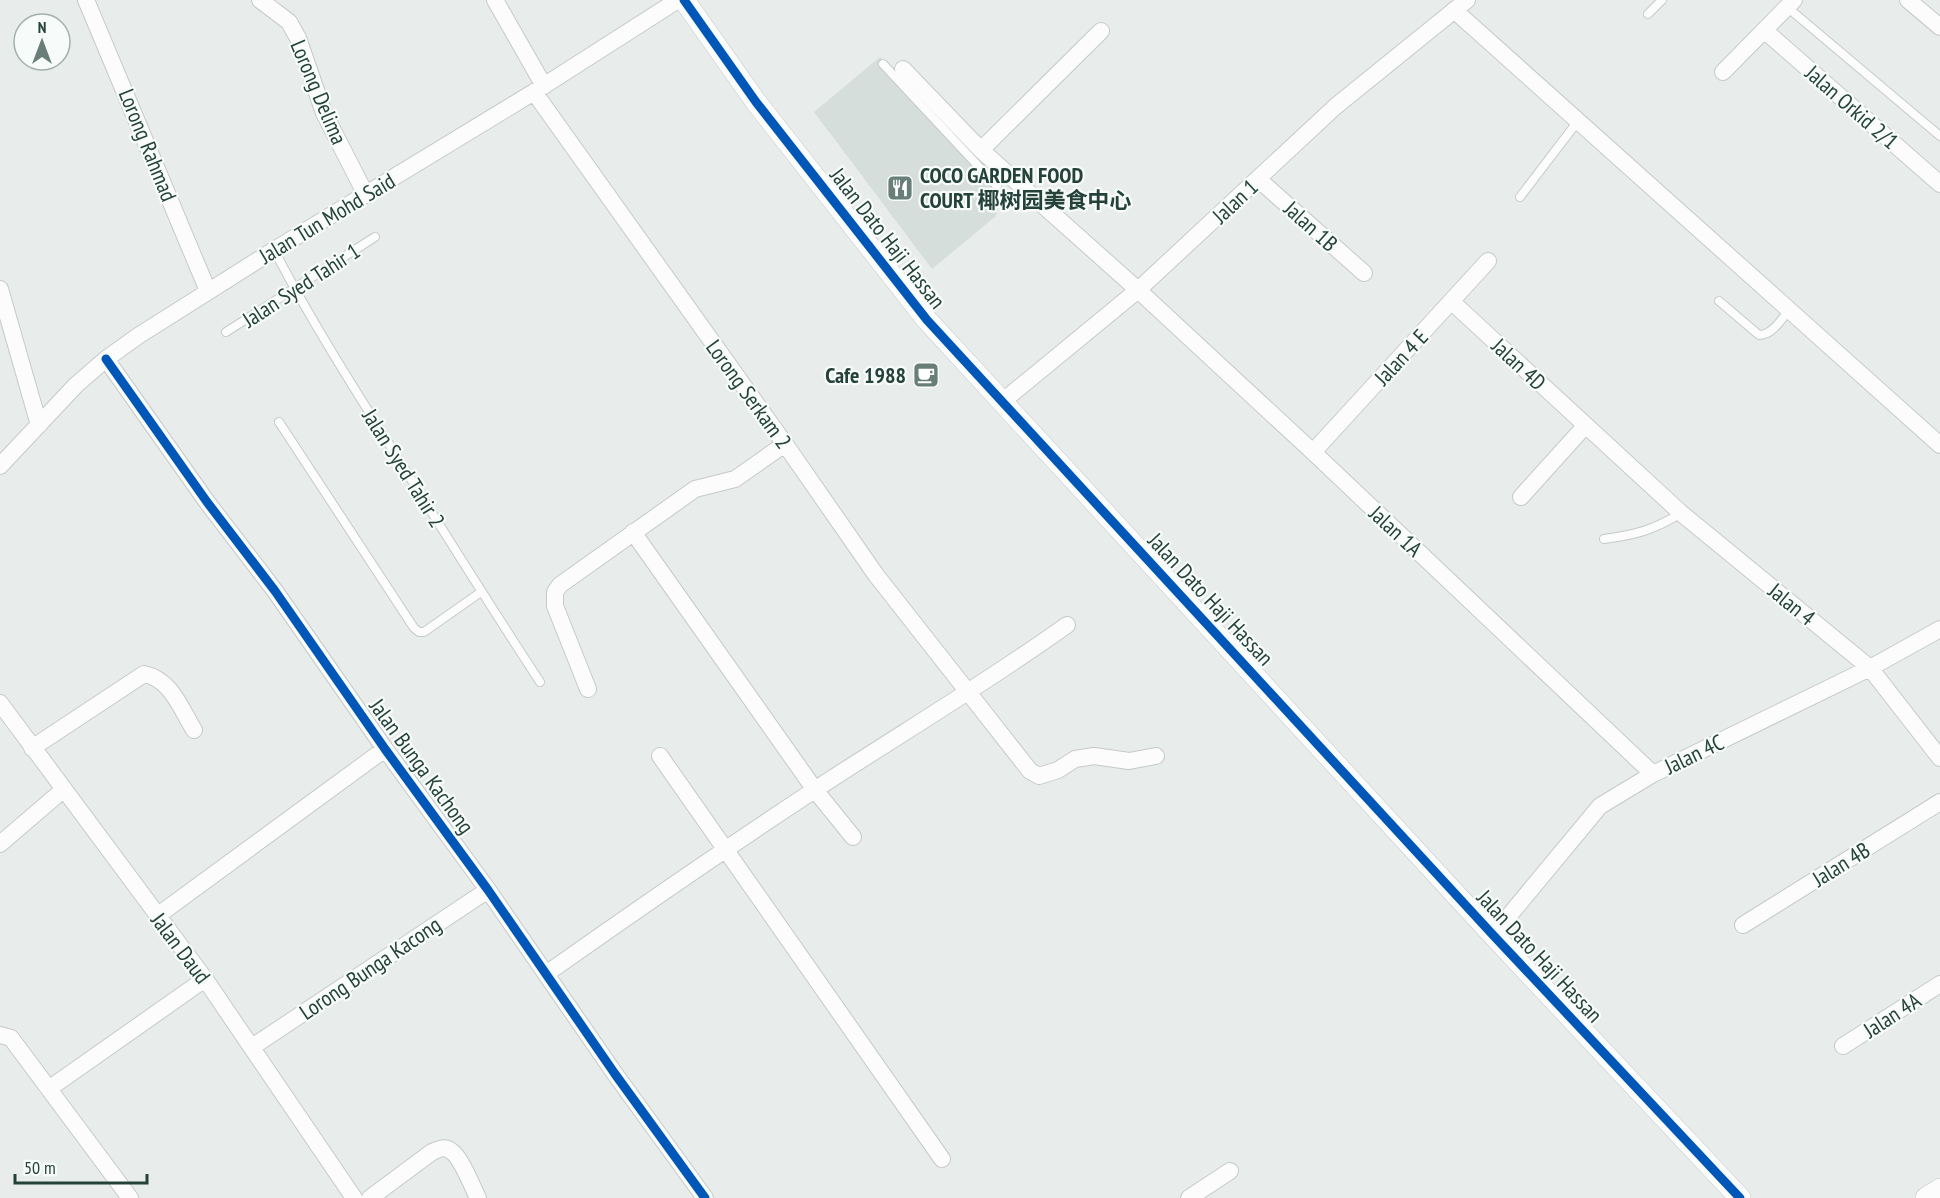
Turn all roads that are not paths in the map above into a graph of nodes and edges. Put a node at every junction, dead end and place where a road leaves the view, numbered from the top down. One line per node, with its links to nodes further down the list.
1 (86, 0): 34 (street, Lorong Rahmad)
2 (260, 0): 25 (street, Lorong Delima)
3 (495, 0): 17 (street, Lorong Serkam 2)
4 (678, 0): 17 (street, Jalan Tun Mohd Said)
5 (684, 0): 40 (street, Jalan Dato Haji Hassan)
6 (1662, 0): 10 (lane)
7 (1908, 0): 11 (street)
8 (1790, 4): 12 (street); 20 (lane)
9 (1460, 5): 19 (street); 22 (street, Jalan 1)
10 (1648, 14)
11 (1940, 27)
12 (1764, 30): 16 (street); 23 (street, Jalan Orkid 2/1)
13 (1101, 31): 21 (street)
14 (883, 64): 18 (lane)
15 (903, 69): 18 (street, Jalan 1A)
16 (1724, 72)
17 (539, 89): 25 (street, Jalan Tun Mohd Said); 44 (street, Lorong Serkam 2)
18 (928, 103): 21 (street, Jalan 1A); 24 (lane)
19 (1578, 121): 26 (lane); 37 (street)
20 (1940, 136)
21 (981, 150): 33 (street, Jalan 1A)
22 (1258, 179): 30 (street, Jalan 1B); 33 (street, Jalan 1)
23 (1940, 184)
24 (998, 186)
25 (366, 195): 28 (street, Jalan Tun Mohd Said)
26 (1520, 196)
27 (375, 237): 32 (lane, Jalan Syed Tahir 1)
28 (274, 250): 32 (lane, Jalan Syed Tahir 2); 34 (street, Jalan Tun Mohd Said)
29 (1488, 261): 36 (street, Jalan 4 E)
30 (1364, 273)
31 (0, 289): 42 (street)
32 (294, 289): 38 (lane, Jalan Syed Tahir 1); 53 (lane, Jalan Syed Tahir 2)
33 (1138, 290): 40 (street, Jalan 1); 46 (street, Jalan 1A)
34 (208, 291): 39 (street, Jalan Tun Mohd Said)
35 (1719, 301): 37 (lane)
36 (1452, 302): 43 (street, Jalan 4D); 46 (street, Jalan 4 E)
37 (1789, 310): 45 (street)
38 (226, 332)
39 (106, 359): 42 (street, Jalan Tun Mohd Said); 63 (street, Jalan Bunga Kachong)
40 (1003, 401): 77 (street, Jalan Dato Haji Hassan)
41 (279, 422): 53 (lane)
42 (39, 425): 48 (street, Jalan Tun Mohd Said)
43 (1585, 426): 47 (street, Jalan 4D); 49 (street)
44 (785, 444): 51 (street); 59 (street, Lorong Serkam 2)
45 (1940, 446)
46 (1313, 452): 67 (street, Jalan 1A)
47 (1627, 465): 50 (street, Jalan 4)
48 (0, 466)
49 (1521, 497)
50 (1681, 513): 52 (lane); 56 (street, Jalan 4)
51 (633, 532): 58 (street); 69 (street)
52 (1604, 539)
53 (481, 592): 57 (lane, Jalan Syed Tahir 2)
54 (1067, 625): 59 (street)
55 (1940, 629): 56 (street, Jalan 4C)
56 (1870, 668): 66 (street, Jalan 4); 67 (street, Jalan 4C)
57 (540, 682)
58 (588, 689)
59 (969, 693): 65 (street, Lorong Serkam 2); 69 (street)
60 (0, 703): 62 (street, Jalan Daud)
61 (194, 730): 62 (street)
62 (32, 748): 68 (street, Jalan Daud)
63 (385, 749): 74 (street, Jalan Bunga Kachong); 75 (street)
64 (660, 756): 73 (street)
65 (1156, 756)
66 (1940, 758)
67 (1653, 774): 77 (street, Jalan 4C)
68 (63, 790): 72 (street); 75 (street, Jalan Daud)
69 (815, 790): 71 (street); 73 (street)
70 (1940, 802): 76 (street, Jalan 4B)
71 (853, 837)
72 (0, 844)
73 (726, 851): 78 (street); 85 (street)
74 (488, 890): 78 (street, Jalan Bunga Kachong); 83 (street, Lorong Bunga Kacong)
75 (158, 916): 79 (street, Jalan Daud)
76 (1743, 925)
77 (1492, 935): 94 (street, Jalan Dato Haji Hassan)
78 (546, 974): 92 (street, Jalan Bunga Kachong)
79 (205, 979): 83 (street, Jalan Daud); 84 (street)
80 (1940, 984): 82 (street, Jalan 4A)
81 (0, 1035): 84 (street)
82 (1843, 1046)
83 (252, 1047): 89 (street, Jalan Daud)
84 (50, 1088): 88 (street)
85 (942, 1158)
86 (1230, 1171): 93 (street)
87 (1940, 1189): 95 (street)
88 (130, 1198)
89 (354, 1198)
90 (370, 1198): 91 (street)
91 (478, 1198)
92 (705, 1198)
93 (1189, 1198)
94 (1740, 1198)
95 (1926, 1198)

